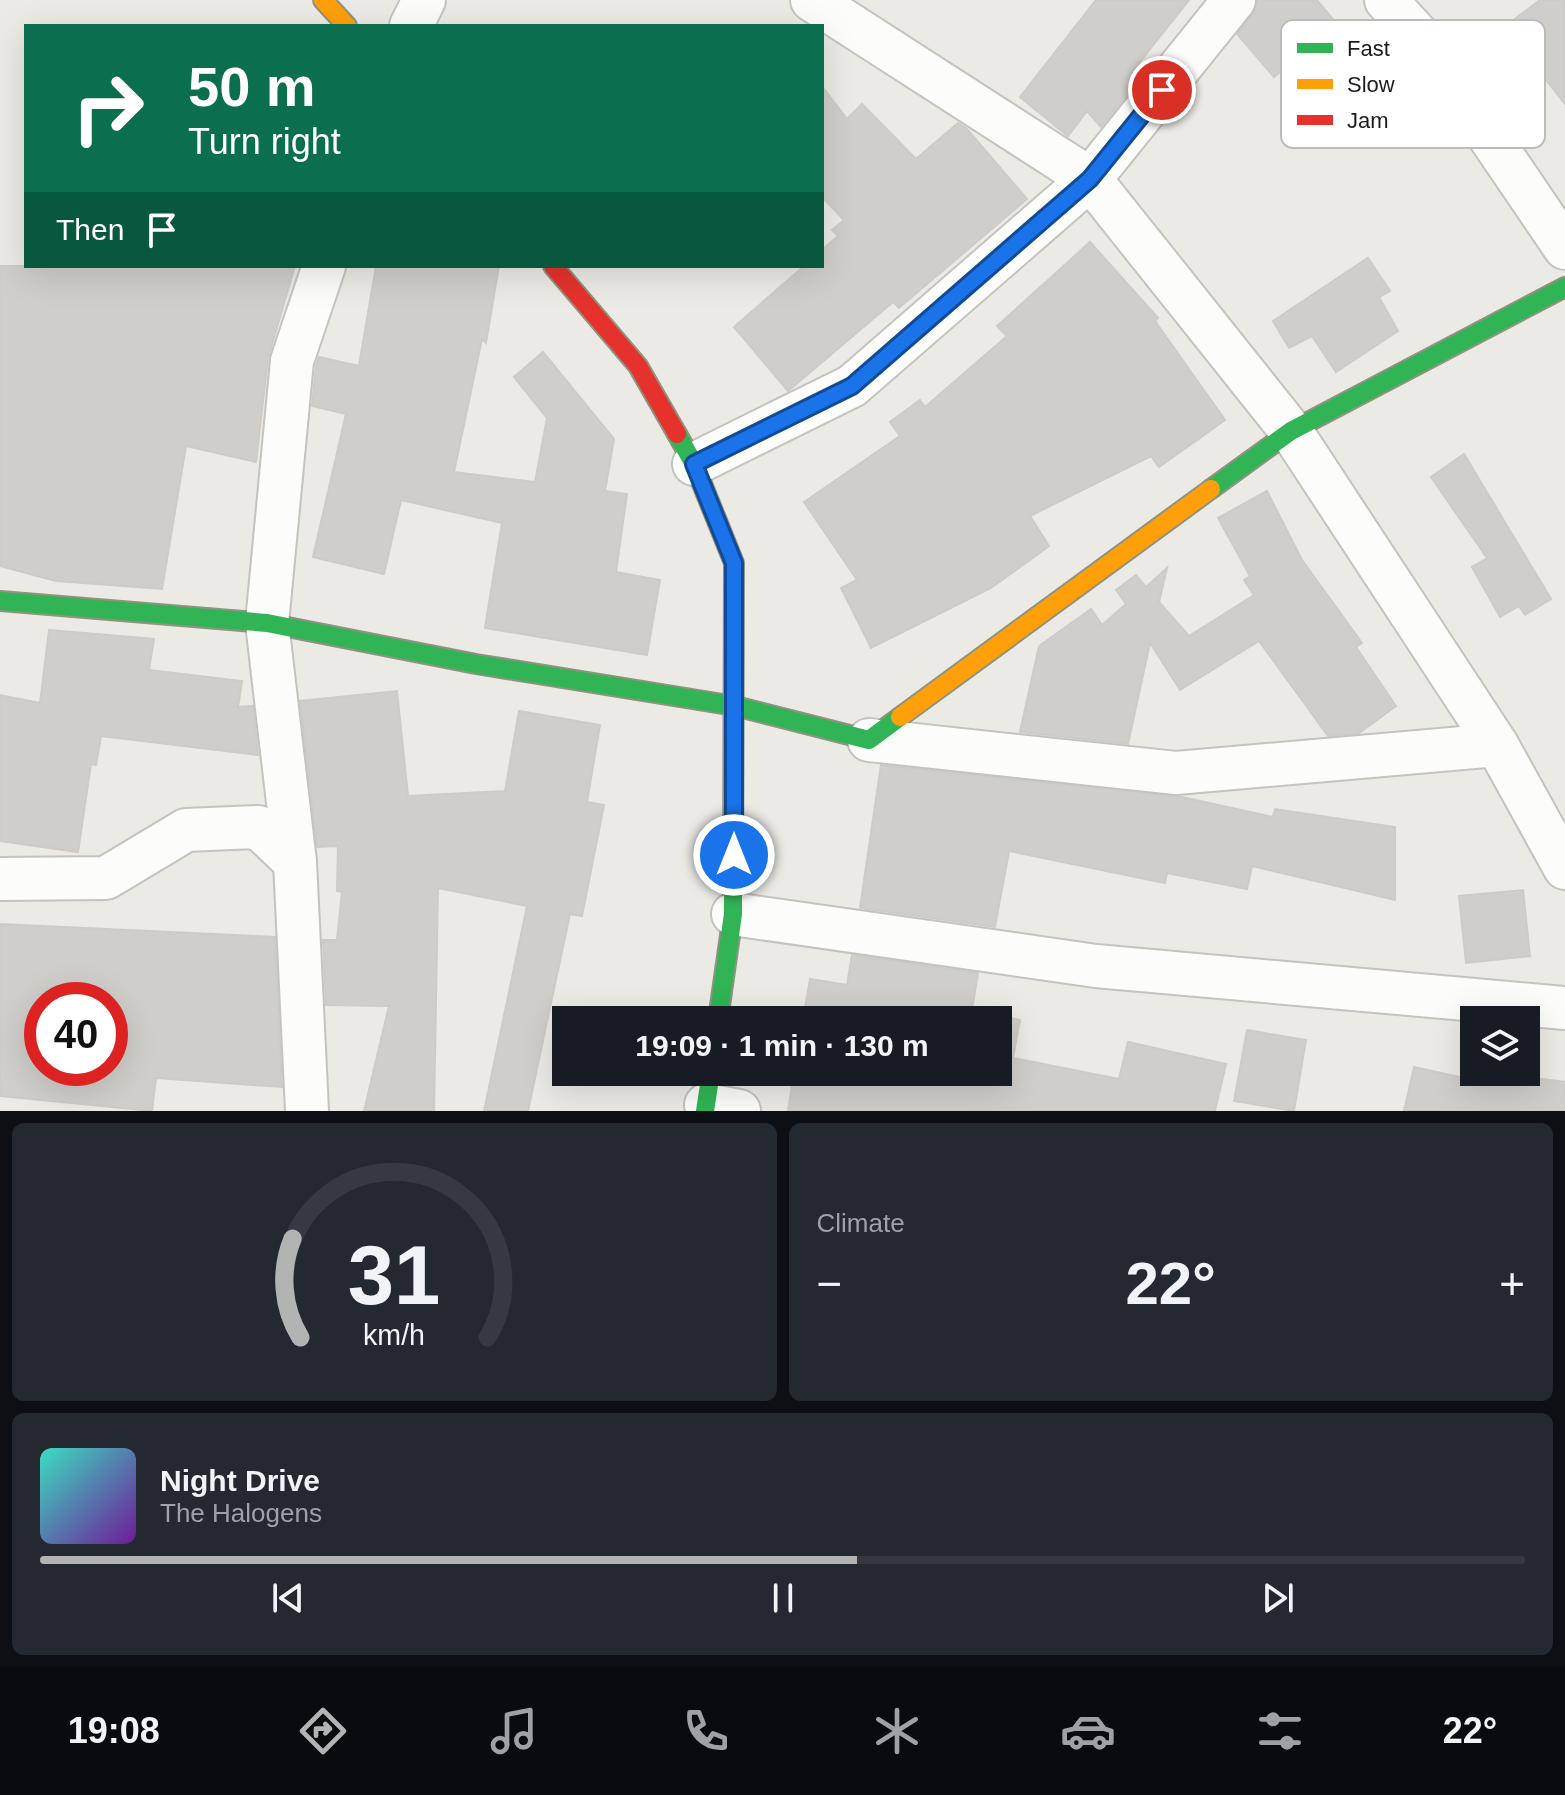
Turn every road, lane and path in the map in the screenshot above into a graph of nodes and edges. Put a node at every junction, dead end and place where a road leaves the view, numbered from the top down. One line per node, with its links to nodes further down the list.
1 (323, 0): 7 (street)
2 (424, 0): 8 (street)
3 (812, 0): 10 (street)
4 (1234, 0): 10 (street)
5 (1386, 0): 6 (street)
6 (1404, 20)
7 (345, 24)
8 (412, 24)
9 (1497, 148): 11 (street)
10 (1090, 179): 15 (street); 16 (street)
11 (1565, 248)
12 (323, 268): 18 (street)
13 (555, 268): 16 (street)
14 (1565, 287): 15 (street)
15 (1291, 431): 20 (street); 21 (street)
16 (694, 464): 19 (street)
17 (0, 601): 18 (street)
18 (267, 623): 19 (street); 22 (street)
19 (735, 706): 20 (street); 25 (street)
20 (869, 740): 21 (street)
21 (1497, 745): 23 (street)
22 (295, 862): 24 (street); 28 (street)
23 (1565, 868)
24 (0, 879)
25 (733, 914): 26 (street); 27 (street)
26 (720, 1006)
27 (1565, 1008)
28 (307, 1111)

